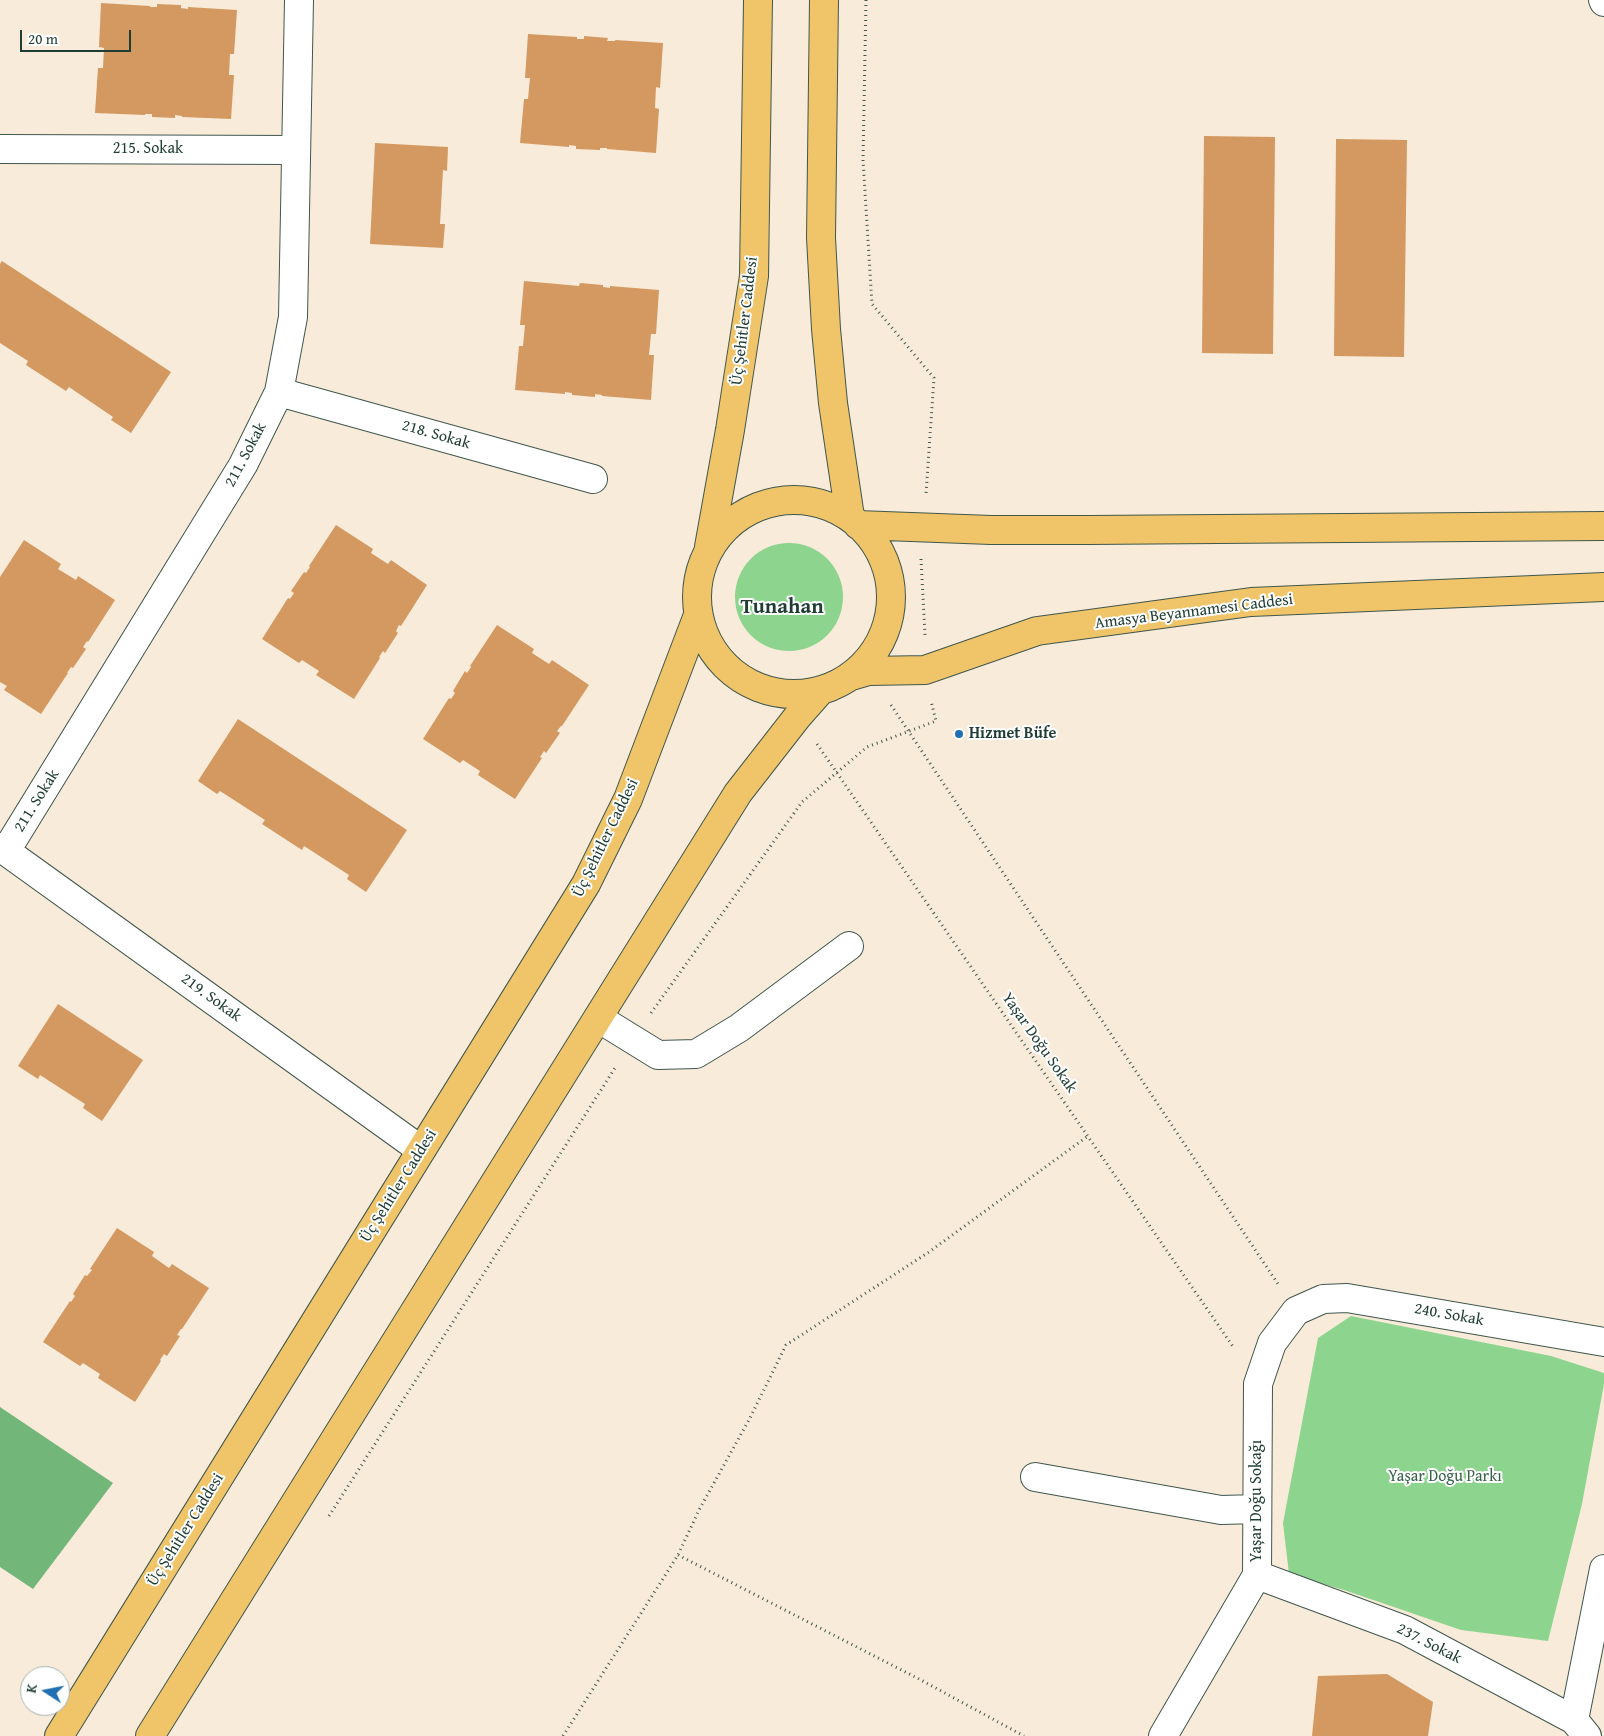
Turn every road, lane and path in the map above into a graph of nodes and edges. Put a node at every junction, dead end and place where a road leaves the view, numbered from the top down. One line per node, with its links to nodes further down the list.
1 (299, 0): 6 (street, 211. Sokak)
2 (758, 0): 12 (main road, Üç Şehitler Caddesi)
3 (824, 0): 10 (main road)
4 (866, 0): 9 (path)
5 (0, 148): 6 (street, 215. Sokak)
6 (296, 150): 7 (street, 211. Sokak)
7 (280, 392): 8 (street, 218. Sokak); 23 (street, 211. Sokak)
8 (593, 479)
9 (926, 498)
10 (854, 521): 11 (main road); 12 (main road); 17 (main road)
11 (1604, 526)
12 (709, 549): 15 (main road)
13 (922, 562): 16 (path)
14 (1604, 587): 17 (main road, Amasya Beyannamesi Caddesi)
15 (698, 615): 18 (main road); 28 (main road, Üç Şehitler Caddesi)
16 (925, 640)
17 (860, 673): 18 (main road); 21 (path)
18 (821, 690): 19 (main road)
19 (798, 716): 22 (path, Yaşar Doğu Sokak); 25 (main road)
20 (936, 722): 21 (path)
21 (909, 732): 22 (path); 29 (path)
22 (837, 773): 26 (path); 27 (path, Yaşar Doğu Sokak)
23 (3, 849): 28 (street, 219. Sokak)
24 (850, 946): 26 (street)
25 (598, 1018): 26 (street); 40 (main road)
26 (633, 1040): 34 (path)
27 (1088, 1136): 31 (path, Yaşar Doğu Sokak); 35 (path)
28 (421, 1150): 39 (main road, Üç Şehitler Caddesi)
29 (1296, 1311): 30 (street, 240. Sokak); 31 (street, Yaşar Doğu Sokağı)
30 (1604, 1342)
31 (1258, 1384): 33 (street, Yaşar Doğu Sokağı)
32 (1035, 1477): 33 (street)
33 (1257, 1509): 37 (street, Yaşar Doğu Sokağı)
34 (328, 1518)
35 (678, 1555): 41 (path); 42 (path)
36 (1604, 1569): 38 (street)
37 (1257, 1575): 38 (street, 237. Sokak); 43 (street, Yaşar Doğu Sokağı)
38 (1581, 1728)
39 (59, 1736)
40 (150, 1736)
41 (563, 1736)
42 (1024, 1736)
43 (1163, 1736)

